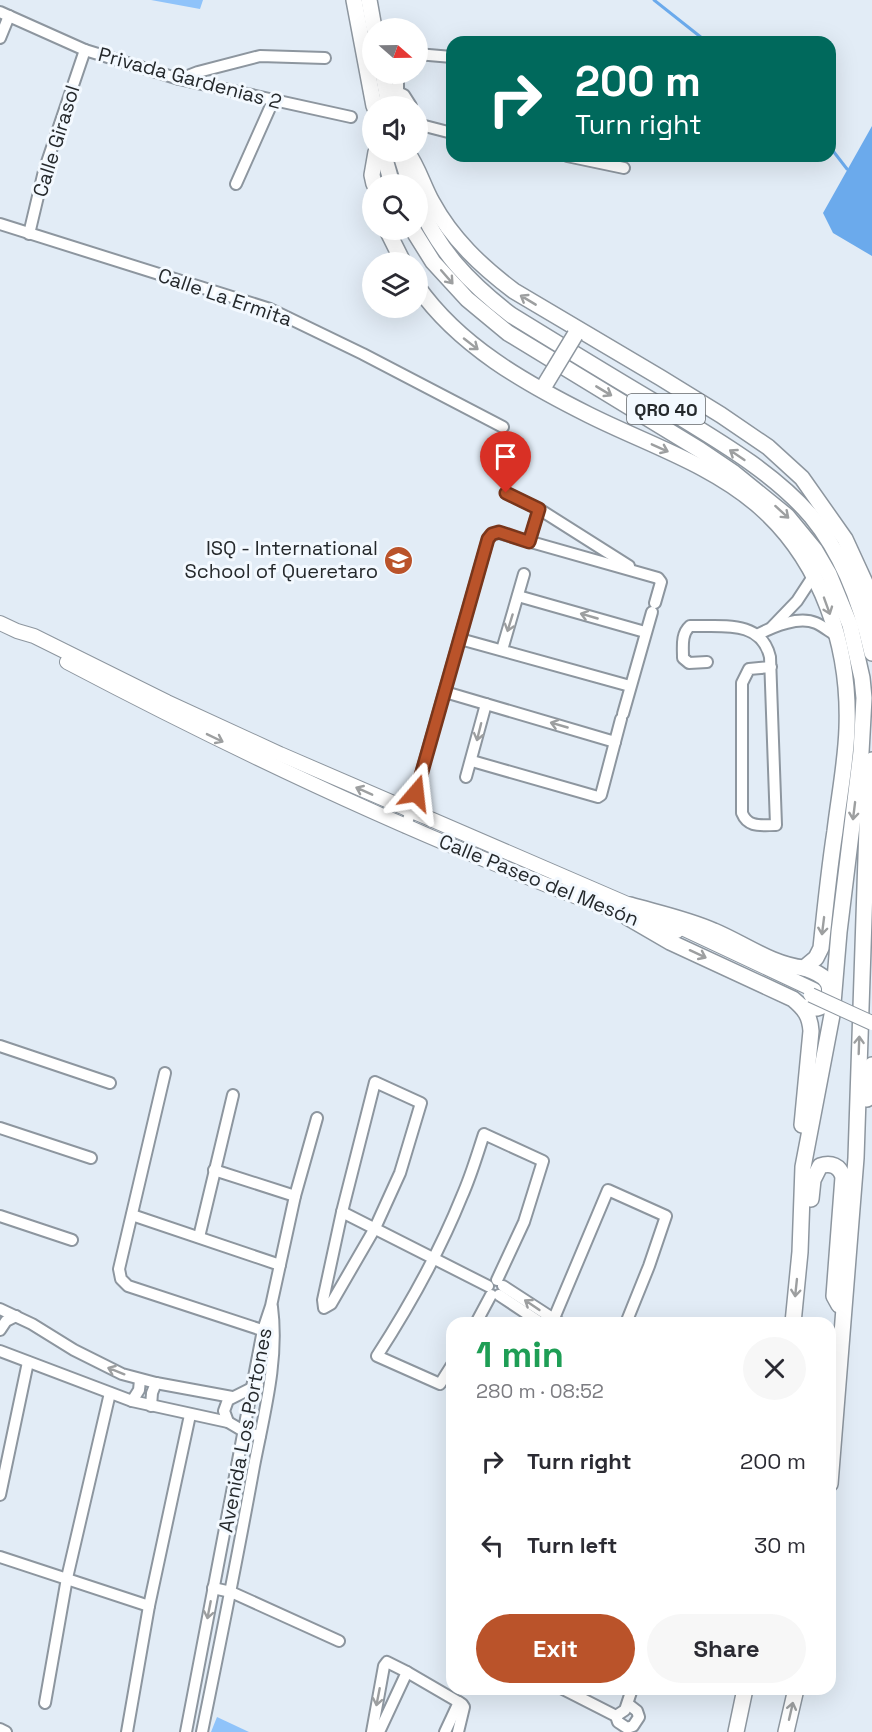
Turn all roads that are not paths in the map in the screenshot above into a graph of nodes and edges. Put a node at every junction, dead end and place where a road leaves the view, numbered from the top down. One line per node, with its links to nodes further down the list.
1 (354, 0): 12 (highway)
2 (369, 0): 4 (highway)
3 (4, 14): 5 (street); 6 (street, Privada Gardenias 2)
4 (372, 18)
5 (0, 38)
6 (85, 50): 10 (street, Privada Gardenias 2); 24 (street, Calle Girasol)
7 (428, 55): 8 (street)
8 (446, 56)
9 (325, 58): 10 (street)
10 (179, 79): 14 (street, Privada Gardenias 2)
11 (388, 84): 13 (street)
12 (372, 96)
13 (404, 96)
14 (273, 101): 15 (street, Privada Gardenias 2); 21 (street)
15 (351, 117)
16 (428, 127): 17 (street)
17 (446, 131)
18 (412, 162): 27 (highway, one-way to 18)
19 (596, 162): 20 (street)
20 (624, 168)
21 (236, 184)
22 (428, 222): 45 (highway, QRO 40, one-way to 22)
23 (0, 224): 24 (street, Calle La Ermita)
24 (29, 234): 29 (street, Calle La Ermita)
25 (419, 240): 60 (highway, QRO 40, one-way to 60)
26 (428, 300): 28 (highway, one-way to 28)
27 (577, 333): 28 (highway, bridge); 37 (highway)
28 (544, 386): 35 (highway, one-way to 35)
29 (503, 427)
30 (506, 493): 31 (street)
31 (539, 509): 32 (street); 33 (street)
32 (529, 542): 33 (street); 43 (street)
33 (640, 573): 40 (street)
34 (524, 574): 36 (street)
35 (814, 575): 39 (street); 42 (highway, one-way to 42)
36 (518, 596): 40 (street, one-way to 36); 44 (street, one-way to 44)
37 (872, 618)
38 (0, 623): 51 (main road, Calle Paseo del Mesón)
39 (772, 627): 41 (street); 42 (street)
40 (645, 632): 48 (street)
41 (759, 634): 46 (street); 47 (street)
42 (837, 636): 58 (highway)
43 (460, 639): 44 (street); 49 (street)
44 (502, 650): 48 (street)
45 (872, 652)
46 (707, 662)
47 (771, 667): 47 (street)
48 (630, 686): 52 (street)
49 (445, 692): 50 (street); 56 (street)
50 (486, 704): 52 (street, one-way to 50); 54 (street, one-way to 54)
51 (165, 707): 56 (main road, Calle Paseo del Mesón, one-way to 51); 57 (main road, Calle Paseo del Mesón, one-way to 57)
52 (615, 742): 54 (street)
53 (872, 760): 73 (highway, one-way to 53)
54 (472, 761): 55 (street)
55 (466, 777)
56 (411, 811): 57 (street); 59 (main road, Calle Paseo del Mesón)
57 (406, 827): 59 (main road, Calle Paseo del Mesón)
58 (835, 831): 60 (highway); 61 (highway, one-way to 61)
59 (629, 911): 61 (highway); 62 (highway)
60 (840, 932): 74 (highway, QRO 40)
61 (804, 968): 62 (highway)
62 (809, 997): 63 (main road); 64 (main road, bridge); 74 (highway)
63 (872, 1017)
64 (872, 1023)
65 (0, 1046): 68 (street)
66 (872, 1065): 73 (highway)
67 (165, 1073): 78 (street)
68 (110, 1083)
69 (233, 1095): 75 (street)
70 (317, 1118): 76 (street)
71 (0, 1128): 72 (street)
72 (92, 1158)
73 (856, 1158): 89 (highway)
74 (803, 1167): 83 (highway, QRO 40)
75 (214, 1170): 76 (street); 81 (street)
76 (295, 1196): 85 (street)
77 (342, 1212): 80 (street); 80 (street); 80 (street)
78 (132, 1215): 81 (street); 98 (street)
79 (0, 1216): 82 (street)
80 (375, 1228): 84 (street)
81 (199, 1237): 85 (street)
82 (72, 1240)
83 (800, 1252): 89 (highway); 96 (highway, QRO 40, one-way to 96)
84 (435, 1259): 86 (street); 86 (street); 102 (street)
85 (280, 1265): 87 (street)
86 (496, 1288): 91 (street); 92 (street); 93 (street, one-way to 86)
87 (271, 1306): 98 (street, Avenida Los Portones); 99 (street, Avenida Los Portones)
88 (0, 1309): 90 (street)
89 (843, 1313): 110 (highway)
90 (16, 1316): 97 (street); 103 (street, one-way to 90)
91 (479, 1317)
92 (533, 1317)
93 (547, 1317)
94 (558, 1317): 95 (street)
95 (628, 1317)
96 (794, 1317)
97 (0, 1330)
98 (263, 1330): 99 (street); 106 (street, Avenida Los Portones)
99 (274, 1334): 104 (street, Avenida Los Portones)
100 (0, 1350): 101 (street)
101 (28, 1362): 107 (street); 116 (street)
102 (446, 1374)
103 (140, 1380): 105 (street); 109 (street)
104 (271, 1381): 106 (street); 115 (street, Avenida Los Portones)
105 (156, 1383): 108 (street); 111 (street)
106 (253, 1386): 108 (street); 114 (street, Avenida Los Portones)
107 (110, 1393): 109 (street); 118 (street)
108 (232, 1397): 113 (street)
109 (132, 1401): 111 (street)
110 (836, 1405)
111 (151, 1406): 112 (street)
112 (190, 1415): 113 (street); 121 (street)
113 (228, 1422): 114 (street)
114 (245, 1432): 115 (street); 119 (street, Avenida Los Portones)
115 (260, 1436): 120 (street, Avenida Los Portones)
116 (0, 1495)
117 (0, 1557): 118 (street)
118 (67, 1578): 121 (street); 131 (street)
119 (213, 1588): 120 (street); 137 (street, Avenida Los Portones, one-way to 137)
120 (231, 1592): 122 (street); 138 (street, Avenida Los Portones)
121 (148, 1606): 136 (street)
122 (339, 1641)
123 (407, 1672): 124 (street); 139 (street, one-way to 139); 140 (street)
124 (446, 1694)
125 (447, 1695): 130 (street)
126 (575, 1695): 133 (street)
127 (630, 1695): 132 (street)
128 (744, 1695): 143 (highway)
129 (795, 1695): 144 (highway, one-way to 129)
130 (459, 1702): 141 (street); 142 (street)
131 (45, 1703)
132 (628, 1704): 133 (street); 133 (street)
133 (616, 1716)
134 (0, 1729): 135 (street)
135 (6, 1732)
136 (127, 1732)
137 (186, 1732)
138 (201, 1732)
139 (372, 1732)
140 (379, 1732)
141 (445, 1732)
142 (458, 1732)
143 (736, 1732)
144 (786, 1732)

